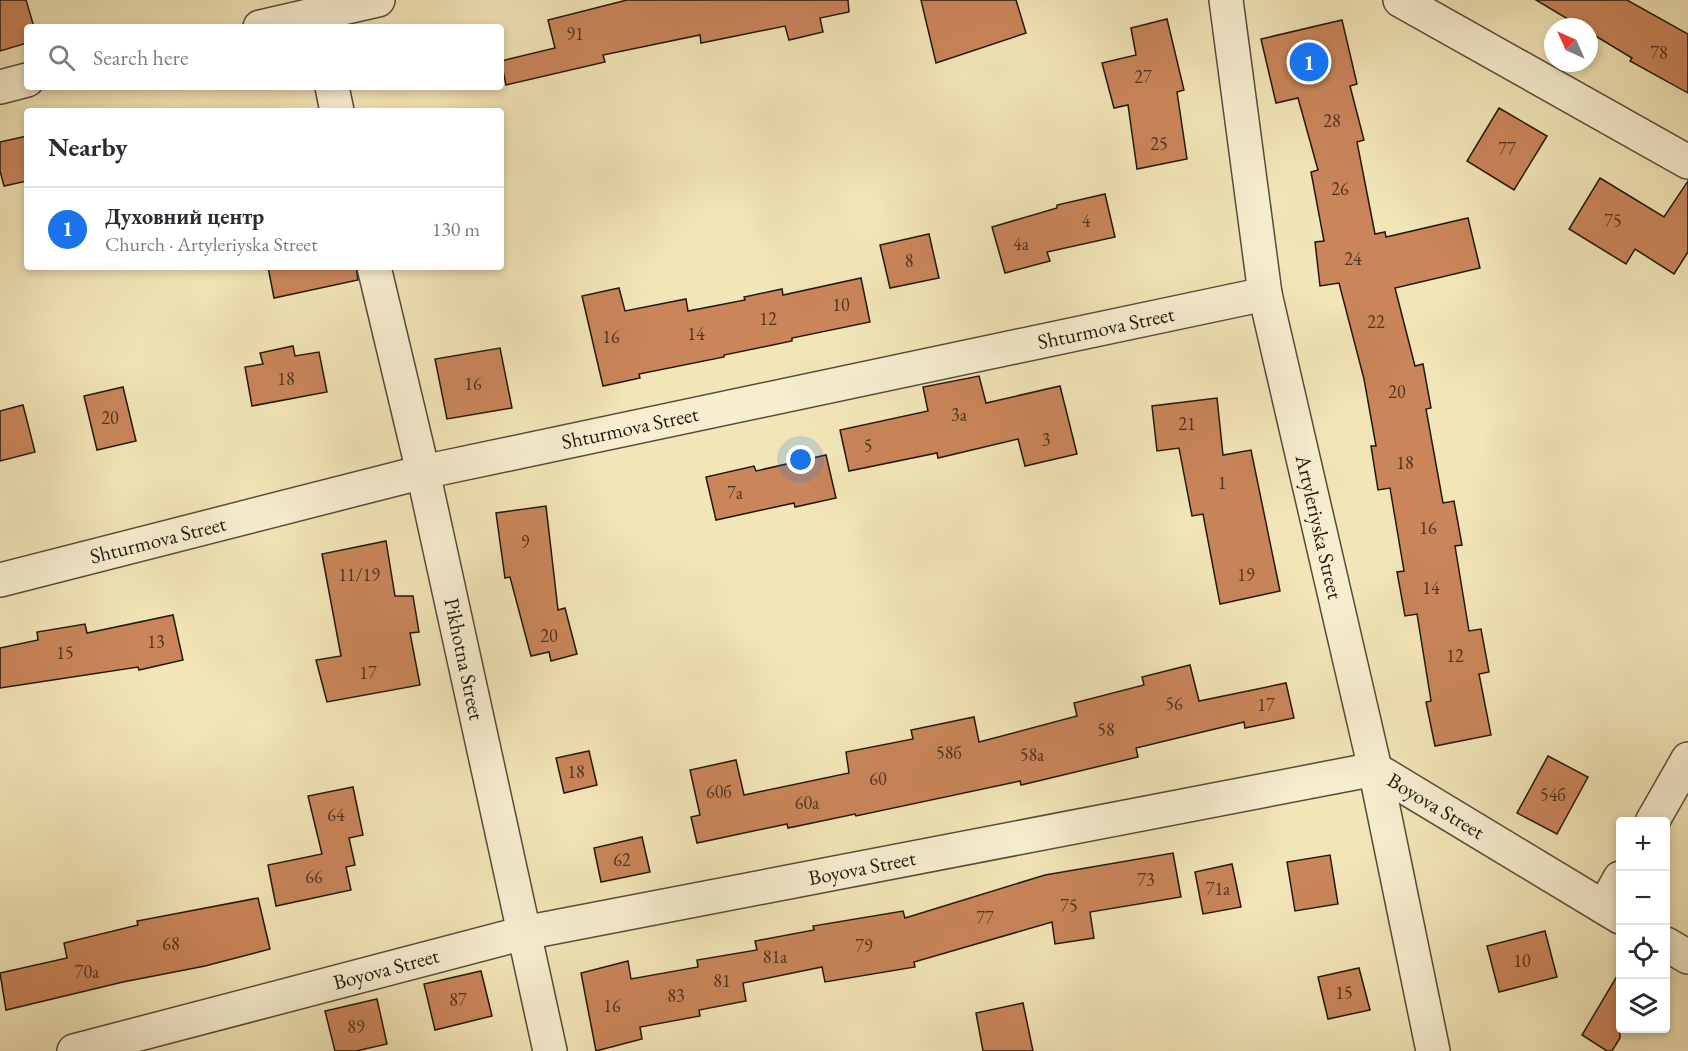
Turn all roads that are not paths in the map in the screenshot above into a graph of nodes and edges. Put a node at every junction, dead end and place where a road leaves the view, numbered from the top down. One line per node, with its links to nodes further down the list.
1 (378, 0): 4 (street)
2 (1226, 0): 12 (street, Artyleriyska Street)
3 (1400, 0): 10 (street)
4 (314, 14): 5 (street)
5 (272, 24)
6 (24, 81): 7 (street)
7 (0, 87)
8 (333, 90): 9 (street)
9 (337, 108)
10 (1688, 162)
11 (375, 270): 13 (street, Pikhotna Street)
12 (1265, 294): 13 (street, Shturmova Street); 16 (street, Artyleriyska Street)
13 (423, 472): 14 (street, Shturmova Street); 20 (street, Pikhotna Street)
14 (0, 580)
15 (1688, 759): 17 (street)
16 (1375, 769): 19 (street, Boyova Street); 20 (street, Boyova Street); 25 (street, Artyleriyska Street)
17 (1655, 817)
18 (1616, 895): 19 (street)
19 (1612, 912)
20 (524, 933): 23 (street, Boyova Street); 24 (street, Pikhotna Street)
21 (1670, 947): 22 (street)
22 (1688, 957)
23 (74, 1051)
24 (550, 1051)
25 (1433, 1051)

